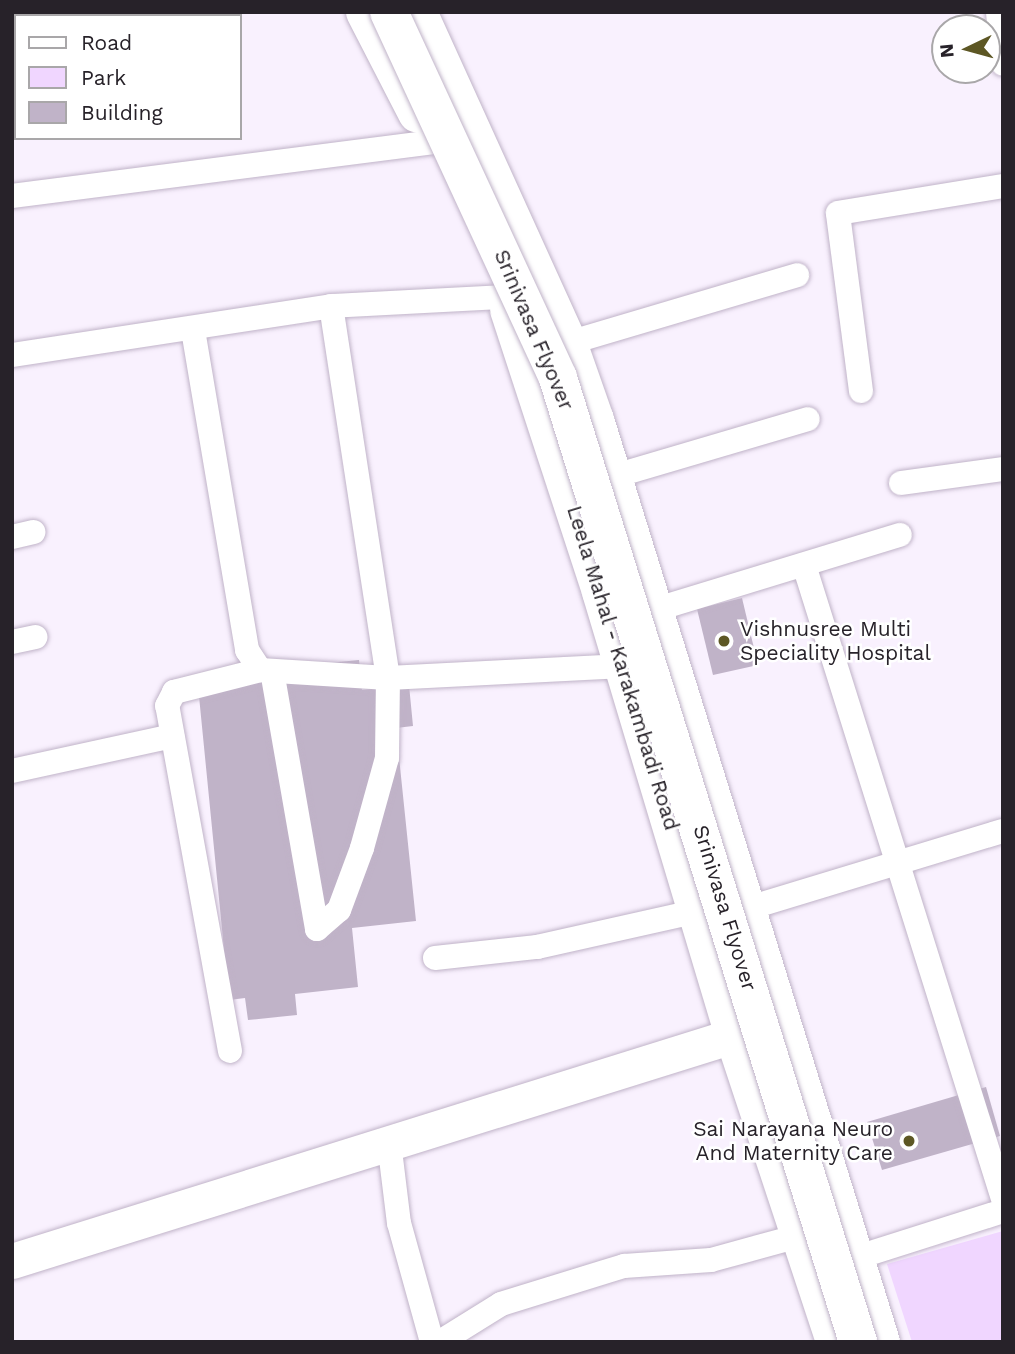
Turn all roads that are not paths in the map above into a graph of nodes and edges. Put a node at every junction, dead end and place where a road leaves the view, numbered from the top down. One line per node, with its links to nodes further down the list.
1 (365, 12): 6 (main road, Leela Mahal - Karakambadi Road)
2 (389, 12): 44 (main road, Srinivasa Flyover, bridge)
3 (418, 12): 13 (main road)
4 (998, 12): 5 (street)
5 (1003, 64)
6 (432, 142): 8 (street); 10 (main road, Leela Mahal - Karakambadi Road)
7 (1003, 186): 15 (street)
8 (12, 196)
9 (797, 275): 13 (street)
10 (503, 297): 11 (street); 23 (main road, Leela Mahal - Karakambadi Road)
11 (331, 306): 12 (street); 25 (street)
12 (193, 330): 14 (street); 24 (street)
13 (568, 343): 18 (main road)
14 (12, 355)
15 (861, 391)
16 (808, 419): 18 (street)
17 (1003, 469): 19 (street)
18 (611, 477): 22 (main road)
19 (901, 483)
20 (900, 535): 21 (street)
21 (804, 565): 22 (street); 29 (street)
22 (654, 610): 30 (main road)
23 (624, 666): 25 (street); 31 (main road, Leela Mahal - Karakambadi Road)
24 (266, 670): 25 (street); 25 (street); 26 (street)
25 (388, 678)
26 (173, 736): 27 (street); 35 (street)
27 (12, 771)
28 (1003, 831): 29 (street)
29 (898, 863): 30 (street); 37 (street)
30 (749, 908): 33 (main road)
31 (698, 911): 32 (street); 34 (main road, Leela Mahal - Karakambadi Road)
32 (435, 958)
33 (783, 1020): 34 (street); 40 (main road)
34 (734, 1036): 36 (street); 39 (main road, Leela Mahal - Karakambadi Road)
35 (230, 1051)
36 (389, 1142): 41 (street); 42 (street)
37 (1003, 1199)
38 (1003, 1210): 40 (street)
39 (799, 1236): 42 (street); 43 (main road, Leela Mahal - Karakambadi Road)
40 (855, 1258): 45 (main road)
41 (12, 1261)
42 (445, 1340)
43 (835, 1342)
44 (858, 1342)
45 (881, 1342)

